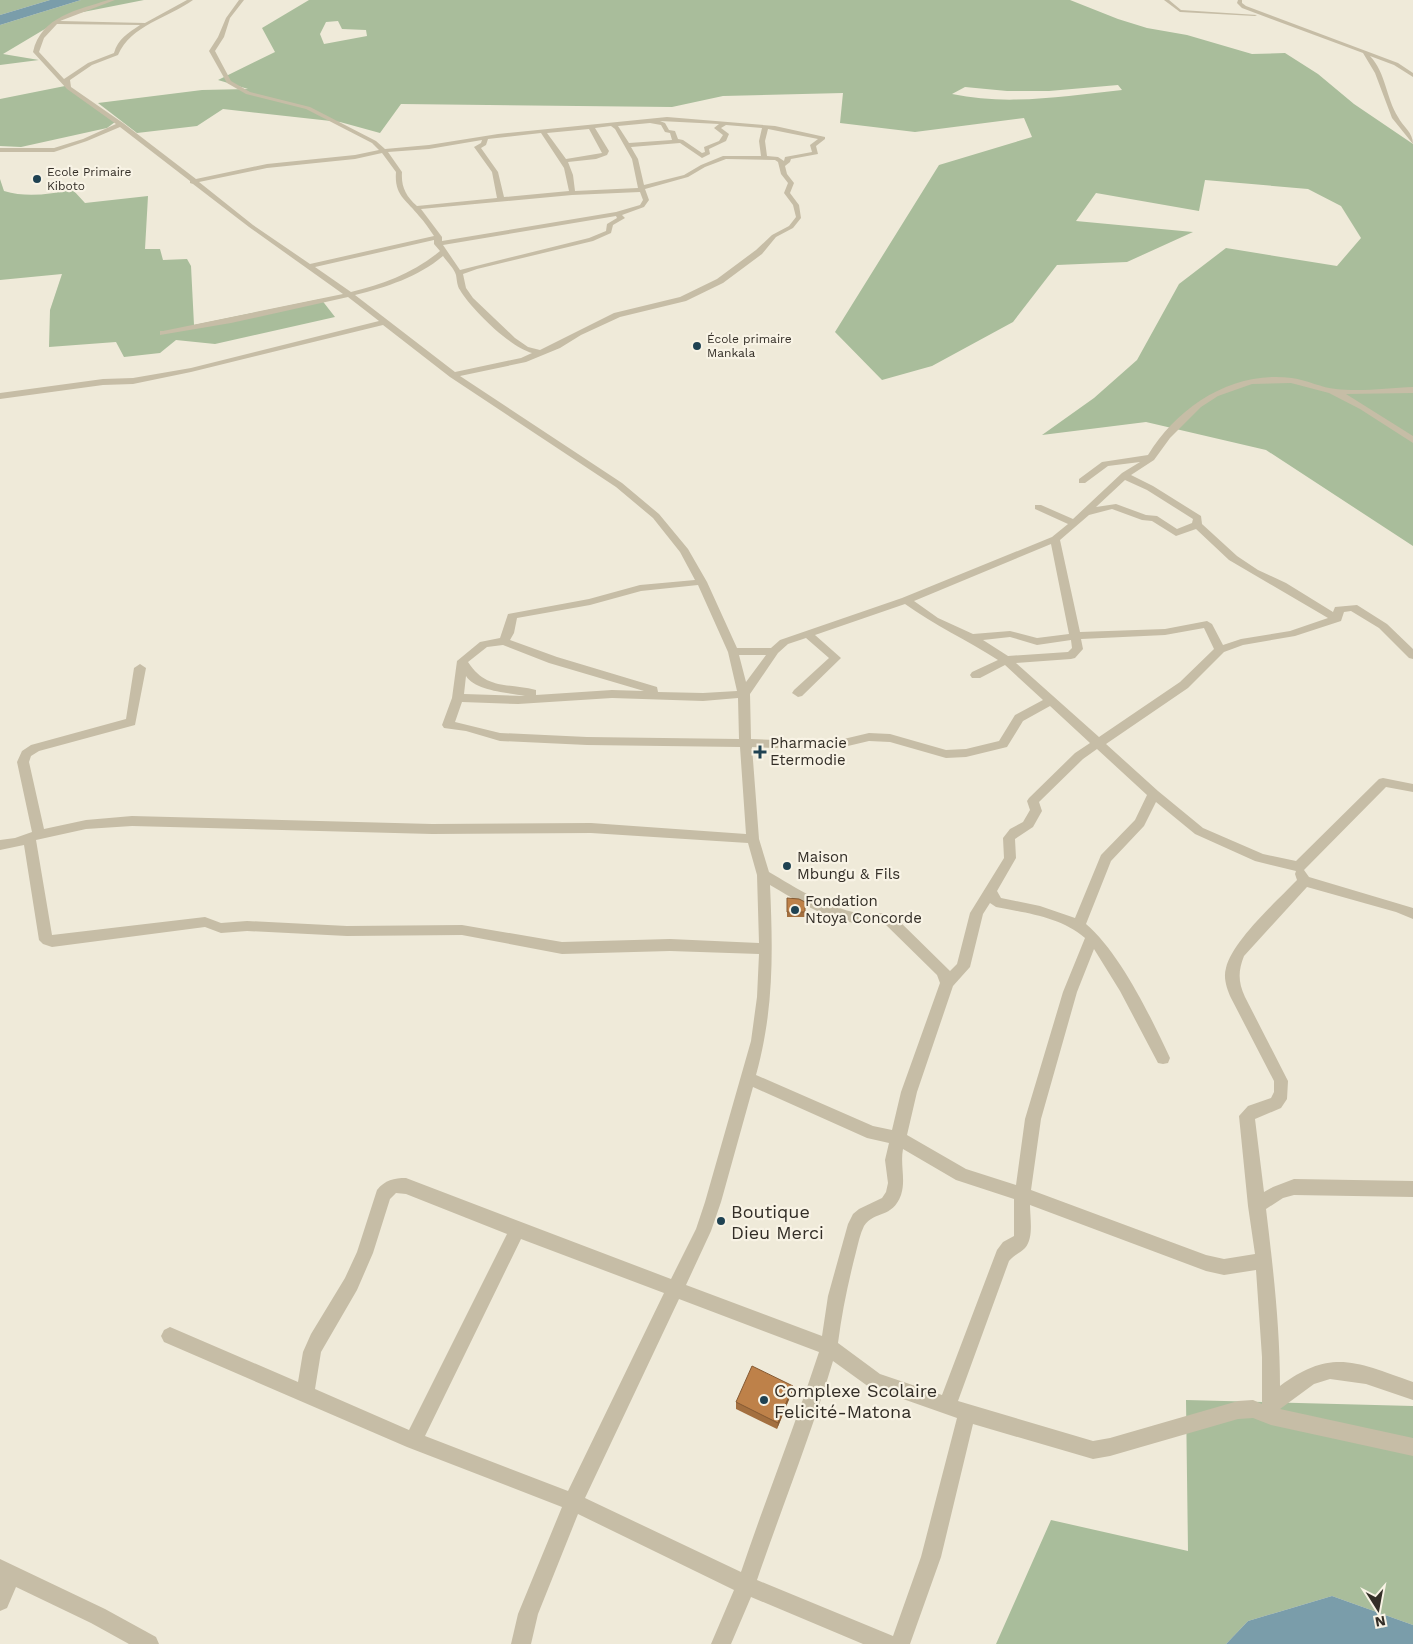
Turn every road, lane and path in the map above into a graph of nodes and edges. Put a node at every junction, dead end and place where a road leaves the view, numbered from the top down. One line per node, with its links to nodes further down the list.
1 (113, 0): 7 (street)
2 (191, 0): 8 (street)
3 (242, 0): 24 (street)
4 (1166, 0): 6 (street)
5 (1240, 0): 6 (street)
6 (1279, 19): 9 (street)
7 (55, 22): 8 (street); 11 (street)
8 (148, 24): 11 (street)
9 (1361, 52): 10 (street); 21 (street)
10 (1413, 76)
11 (69, 88): 14 (street)
12 (651, 121): 13 (street); 15 (street); 20 (street)
13 (725, 123): 17 (street); 25 (street)
14 (121, 124): 23 (street); 30 (street)
15 (613, 125): 16 (street); 22 (street)
16 (591, 127): 18 (street); 27 (street)
17 (765, 127): 26 (street); 29 (street)
18 (543, 132): 19 (street); 27 (street)
19 (485, 138): 24 (street); 33 (street)
20 (675, 142): 22 (street); 25 (street)
21 (1413, 142)
22 (627, 145): 31 (street)
23 (0, 150)
24 (384, 151): 30 (street); 34 (street)
25 (702, 156): 28 (street)
26 (764, 158): 28 (street); 29 (street)
27 (564, 161): 32 (street)
28 (703, 166): 31 (street)
29 (781, 167): 43 (street)
30 (192, 182): 38 (street)
31 (642, 189): 32 (street); 35 (street)
32 (572, 193): 33 (street)
33 (501, 199): 34 (street)
34 (414, 208): 36 (street)
35 (617, 214): 36 (street); 39 (street)
36 (438, 241): 37 (street); 38 (street)
37 (443, 252): 39 (street); 40 (street)
38 (309, 266): 40 (street)
39 (459, 273): 43 (street)
40 (350, 295): 41 (street); 42 (street)
41 (384, 322): 44 (street); 47 (street)
42 (163, 333)
43 (541, 353): 44 (street)
44 (453, 375): 57 (street)
45 (1413, 390): 46 (street)
46 (1334, 392): 48 (street); 49 (street)
47 (0, 396)
48 (1413, 440)
49 (1150, 458): 50 (street); 51 (street)
50 (1125, 476): 53 (street); 55 (street)
51 (1082, 481)
52 (1038, 507): 54 (street)
53 (1086, 513): 54 (street); 55 (street)
54 (1075, 524): 56 (street)
55 (1198, 525): 59 (street)
56 (1055, 539): 58 (street); 61 (street)
57 (702, 582): 63 (street); 66 (street)
58 (906, 600): 60 (street); 62 (street)
59 (1337, 619): 64 (street); 67 (street)
60 (807, 634): 65 (street); 72 (street)
61 (1076, 636): 62 (street); 64 (street); 69 (street)
62 (972, 638): 69 (street)
63 (504, 642): 68 (street); 74 (street)
64 (1220, 650): 79 (street)
65 (774, 651): 66 (street); 73 (street)
66 (733, 652): 73 (street)
67 (1413, 655)
68 (462, 660): 75 (street); 76 (street)
69 (1006, 660): 71 (street); 77 (street)
70 (140, 668): 82 (street)
71 (976, 675)
72 (798, 693)
73 (744, 694): 74 (street); 78 (street)
74 (667, 695): 75 (street)
75 (573, 696): 76 (street)
76 (458, 698): 78 (street)
77 (1052, 701): 78 (street); 79 (street)
78 (746, 743): 83 (street)
79 (1099, 743): 81 (street); 87 (street)
80 (1413, 788): 85 (street)
81 (1154, 794): 85 (street); 89 (street)
82 (34, 837): 83 (street); 84 (street); 91 (street)
83 (753, 839): 86 (street)
84 (0, 845)
85 (1301, 874): 88 (street); 98 (street)
86 (763, 875): 91 (street); 92 (street)
87 (990, 889): 89 (street); 92 (street)
88 (1413, 914)
89 (1079, 925): 90 (street)
90 (1092, 937): 93 (street); 97 (street)
91 (766, 949): 94 (street)
92 (947, 984): 95 (street)
93 (1164, 1058)
94 (747, 1078): 95 (street); 101 (street)
95 (898, 1138): 97 (street); 103 (street)
96 (1413, 1189): 98 (street)
97 (1022, 1194): 100 (street); 106 (street)
98 (1256, 1206): 100 (street)
99 (517, 1230): 101 (street); 105 (street); 109 (street)
100 (1264, 1261): 107 (street)
101 (676, 1289): 103 (street); 111 (street)
102 (170, 1336): 105 (street)
103 (830, 1347): 106 (street); 113 (street)
104 (1413, 1391): 107 (street)
105 (305, 1394): 109 (street)
106 (947, 1406): 108 (street)
107 (1271, 1409): 108 (street); 110 (street)
108 (967, 1413): 119 (street)
109 (413, 1442): 111 (street)
110 (1413, 1447)
111 (573, 1502): 113 (street); 116 (street)
112 (6, 1572): 114 (street); 115 (street)
113 (746, 1585): 117 (street); 118 (street)
114 (0, 1600)
115 (150, 1644)
116 (521, 1644)
117 (721, 1644)
118 (887, 1644)
119 (900, 1644)

